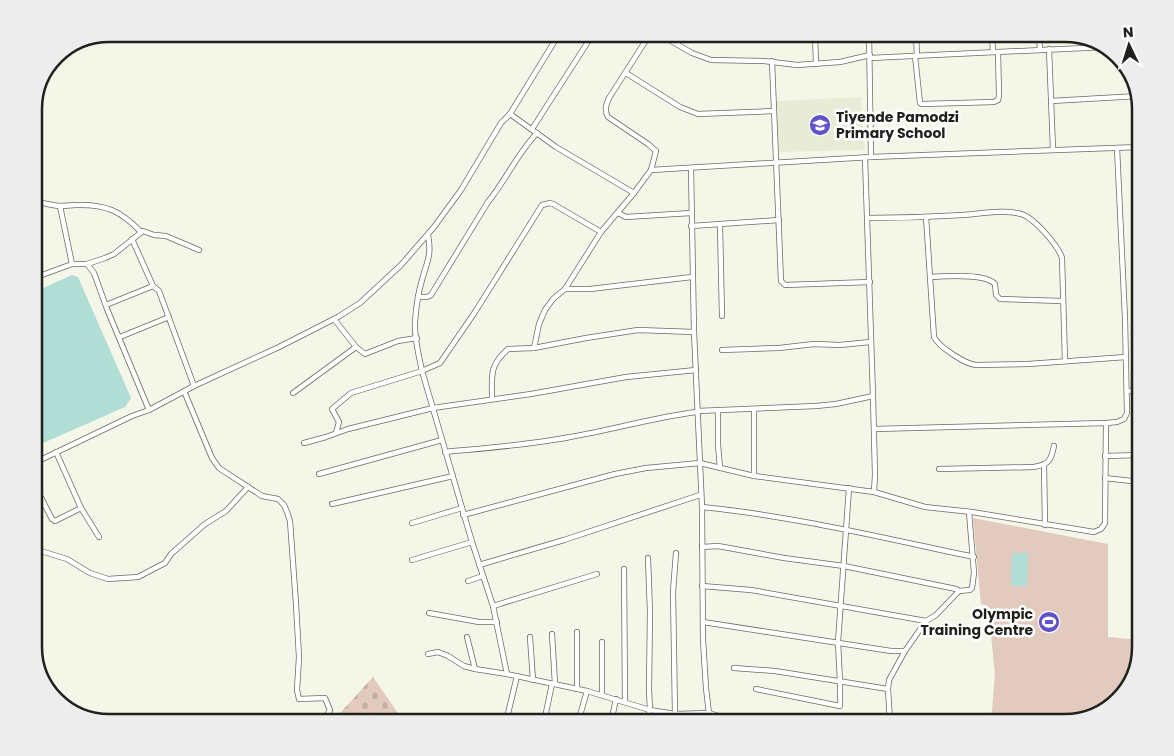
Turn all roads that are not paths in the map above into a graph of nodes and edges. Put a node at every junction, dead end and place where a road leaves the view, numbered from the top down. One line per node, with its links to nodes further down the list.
1 (553, 43): 22 (street)
2 (588, 43): 23 (street)
3 (644, 43): 18 (street)
4 (675, 43): 16 (street)
5 (815, 43): 17 (street)
6 (869, 43): 14 (street)
7 (916, 43): 15 (street)
8 (994, 43): 13 (street)
9 (1040, 43): 12 (street)
10 (1088, 47): 11 (street)
11 (1049, 49): 12 (street); 20 (street)
12 (1040, 50): 13 (street)
13 (996, 52): 15 (street); 15 (street)
14 (870, 56): 15 (street); 17 (street); 27 (street)
15 (916, 56)
16 (772, 62): 17 (street); 21 (street)
17 (816, 64)
18 (626, 73): 21 (street); 31 (street)
19 (1130, 96): 20 (street)
20 (1051, 101): 26 (street)
21 (774, 111): 29 (street)
22 (510, 114): 23 (street); 44 (street)
23 (535, 131): 32 (street); 55 (street)
24 (1132, 147): 25 (street)
25 (1117, 148): 26 (street); 68 (street)
26 (1053, 149): 27 (street)
27 (871, 157): 28 (street)
28 (865, 158): 29 (street); 37 (street)
29 (777, 164): 30 (street); 39 (street)
30 (691, 168): 31 (street); 36 (street)
31 (651, 170): 32 (street)
32 (634, 193): 35 (street)
33 (43, 203): 34 (street)
34 (60, 206): 42 (street); 47 (street)
35 (618, 213): 36 (street); 43 (street)
36 (691, 213): 41 (street)
37 (868, 218): 38 (street); 52 (street)
38 (926, 218): 51 (street); 56 (street)
39 (779, 220): 40 (street); 52 (street)
40 (720, 225): 41 (street); 58 (street)
41 (691, 226): 50 (street)
42 (141, 232): 45 (street); 46 (street)
43 (601, 232): 54 (street); 71 (street)
44 (428, 235): 55 (street); 60 (street)
45 (132, 239): 48 (street); 53 (street)
46 (199, 250)
47 (72, 264): 48 (street); 49 (street)
48 (87, 264): 57 (street)
49 (43, 275)
50 (692, 277): 54 (street); 61 (street)
51 (930, 277): 56 (street); 69 (street)
52 (870, 282): 64 (street)
53 (153, 286): 57 (street); 59 (street)
54 (565, 289): 66 (street)
55 (418, 298): 63 (street)
56 (1062, 301): 69 (street)
57 (106, 305): 62 (street)
58 (722, 316)
59 (169, 317): 62 (street); 72 (street)
60 (334, 319): 65 (street); 72 (street)
61 (694, 332): 66 (street); 70 (street)
62 (120, 337): 81 (street)
63 (417, 338): 65 (street); 71 (street)
64 (870, 342): 67 (street); 77 (street)
65 (356, 347): 76 (street)
66 (534, 348): 78 (street)
67 (722, 350)
68 (1126, 357): 69 (street); 74 (street)
69 (1065, 361)
70 (696, 370): 78 (street); 83 (street)
71 (422, 371): 79 (street); 86 (street)
72 (194, 386): 73 (street)
73 (184, 391): 81 (street); 104 (street)
74 (1127, 391): 75 (street); 84 (street)
75 (1132, 391)
76 (293, 393)
77 (874, 396): 80 (street); 85 (street)
78 (492, 398): 79 (street)
79 (433, 408): 86 (street); 87 (street)
80 (754, 409): 82 (street); 101 (street)
81 (149, 410): 90 (street)
82 (718, 411): 83 (street); 97 (street)
83 (697, 412): 91 (street); 95 (street)
84 (1106, 423): 85 (street); 93 (street)
85 (874, 429): 106 (street)
86 (336, 433): 88 (street)
87 (442, 440): 91 (street); 99 (street)
88 (304, 443)
89 (1054, 446): 96 (street)
90 (56, 452): 94 (street); 111 (street)
91 (445, 452): 100 (street)
92 (1132, 455): 93 (street)
93 (1105, 456): 102 (street)
94 (43, 458)
95 (700, 464): 97 (street); 107 (street); 114 (street)
96 (1044, 465): 98 (street); 116 (street)
97 (720, 468): 101 (street)
98 (939, 469)
99 (319, 474)
100 (453, 476): 109 (street); 112 (street)
101 (754, 476): 105 (street)
102 (1105, 478): 103 (street); 116 (street)
103 (1132, 481)
104 (248, 487): 121 (street); 163 (street)
105 (849, 488): 106 (street); 117 (street)
106 (874, 492): 113 (street)
107 (700, 495): 110 (street); 126 (street)
108 (43, 500): 111 (street)
109 (332, 504)
110 (702, 506): 117 (street); 120 (street)
111 (81, 508): 118 (street)
112 (462, 508): 114 (street); 115 (street)
113 (969, 512): 116 (street); 123 (street)
114 (463, 515): 119 (street)
115 (412, 523)
116 (1046, 525)
117 (846, 530): 123 (street); 127 (street)
118 (99, 538)
119 (472, 542): 125 (street); 126 (street)
120 (702, 547): 127 (street); 132 (street)
121 (43, 552)
122 (676, 553): 169 (street)
123 (974, 557): 133 (street)
124 (648, 558): 162 (street)
125 (412, 560)
126 (479, 565): 130 (street)
127 (844, 566): 133 (street); 134 (street)
128 (624, 569): 161 (street)
129 (597, 574): 135 (street)
130 (483, 576): 131 (street); 135 (street)
131 (468, 581)
132 (702, 586): 134 (street); 139 (street)
133 (959, 591): 137 (street)
134 (841, 605): 137 (street); 145 (street)
135 (493, 606): 138 (street)
136 (429, 613): 138 (street)
137 (926, 621): 146 (street)
138 (497, 622): 150 (street)
139 (703, 622): 145 (street); 170 (street)
140 (578, 632): 155 (street)
141 (552, 634): 154 (street)
142 (467, 637): 149 (street)
143 (530, 637): 152 (street)
144 (602, 642): 159 (street)
145 (838, 642): 146 (street); 153 (street)
146 (905, 651): 157 (street)
147 (428, 654): 149 (street)
148 (734, 668): 153 (street)
149 (475, 669): 150 (street)
150 (507, 674): 151 (street)
151 (517, 676): 152 (street); 164 (street)
152 (533, 680): 154 (street)
153 (840, 682): 156 (street); 157 (street)
154 (553, 684): 155 (street); 165 (street)
155 (576, 689): 158 (street)
156 (756, 689)
157 (888, 689): 171 (street)
158 (587, 691): 159 (street); 166 (street)
159 (602, 695): 160 (street)
160 (616, 699): 161 (street); 167 (street)
161 (625, 702): 162 (street)
162 (650, 710): 168 (street); 169 (street)
163 (328, 714)
164 (508, 714)
165 (546, 714)
166 (580, 714)
167 (613, 714)
168 (649, 714)
169 (677, 714): 170 (street)
170 (709, 714)
171 (890, 714)

